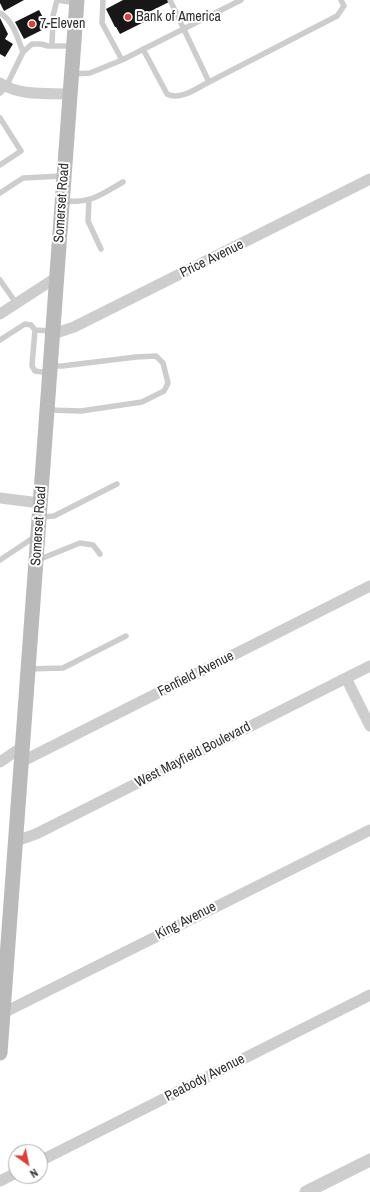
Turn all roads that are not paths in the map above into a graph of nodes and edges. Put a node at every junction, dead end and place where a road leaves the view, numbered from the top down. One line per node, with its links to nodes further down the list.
1 (57, 0): 6 (lane); 9 (lane)
2 (103, 0): 13 (lane)
3 (170, 0): 8 (lane)
4 (241, 0): 8 (lane)
5 (341, 0): 15 (lane)
6 (77, 2): 10 (main road, Somerset Road)
7 (0, 13): 12 (lane)
8 (184, 28): 11 (lane); 15 (lane)
9 (52, 46): 10 (lane); 12 (lane)
10 (73, 46): 14 (main road, Somerset Road)
11 (143, 49): 13 (lane); 15 (lane)
12 (23, 52): 16 (lane)
13 (122, 60): 14 (lane)
14 (72, 74): 17 (main road, Somerset Road)
15 (209, 82)
16 (2, 88): 17 (street)
17 (70, 94): 20 (main road, Somerset Road)
18 (0, 118): 19 (lane)
19 (0, 165)
20 (64, 176): 23 (lane); 25 (main road, Somerset Road)
21 (370, 179): 32 (street, Price Avenue)
22 (123, 182): 24 (lane)
23 (0, 193)
24 (88, 200): 25 (lane); 26 (lane)
25 (62, 201): 27 (main road, Somerset Road)
26 (101, 249)
27 (57, 276): 29 (street); 32 (main road, Somerset Road)
28 (0, 280): 29 (lane)
29 (16, 303): 30 (street)
30 (0, 314)
31 (35, 330): 32 (lane); 33 (lane); 34 (lane)
32 (53, 333): 34 (main road, Somerset Road)
33 (0, 340)
34 (50, 369): 35 (main road, Somerset Road); 35 (lane)
35 (47, 410): 38 (main road, Somerset Road)
36 (117, 484): 38 (lane)
37 (0, 498): 38 (street)
38 (40, 510): 39 (main road, Somerset Road)
39 (38, 535): 41 (lane); 42 (main road, Somerset Road)
40 (100, 554): 42 (lane)
41 (0, 560)
42 (36, 561): 46 (main road, Somerset Road)
43 (370, 586): 49 (street, Fenfield Avenue)
44 (126, 636): 46 (lane)
45 (370, 666): 47 (street, West Mayfield Boulevard)
46 (28, 669): 49 (main road, Somerset Road)
47 (346, 678): 48 (street); 52 (street, West Mayfield Boulevard)
48 (370, 726)
49 (22, 754): 50 (street); 52 (main road, Somerset Road)
50 (0, 762)
51 (370, 830): 55 (street, King Avenue)
52 (16, 841): 53 (main road, Somerset Road)
53 (2, 988): 55 (main road, Somerset Road)
54 (370, 995): 57 (street, Peabody Avenue)
55 (3, 1013): 56 (main road, Somerset Road)
56 (0, 1044)
57 (48, 1157)
58 (370, 1160): 59 (street)
59 (306, 1192)

